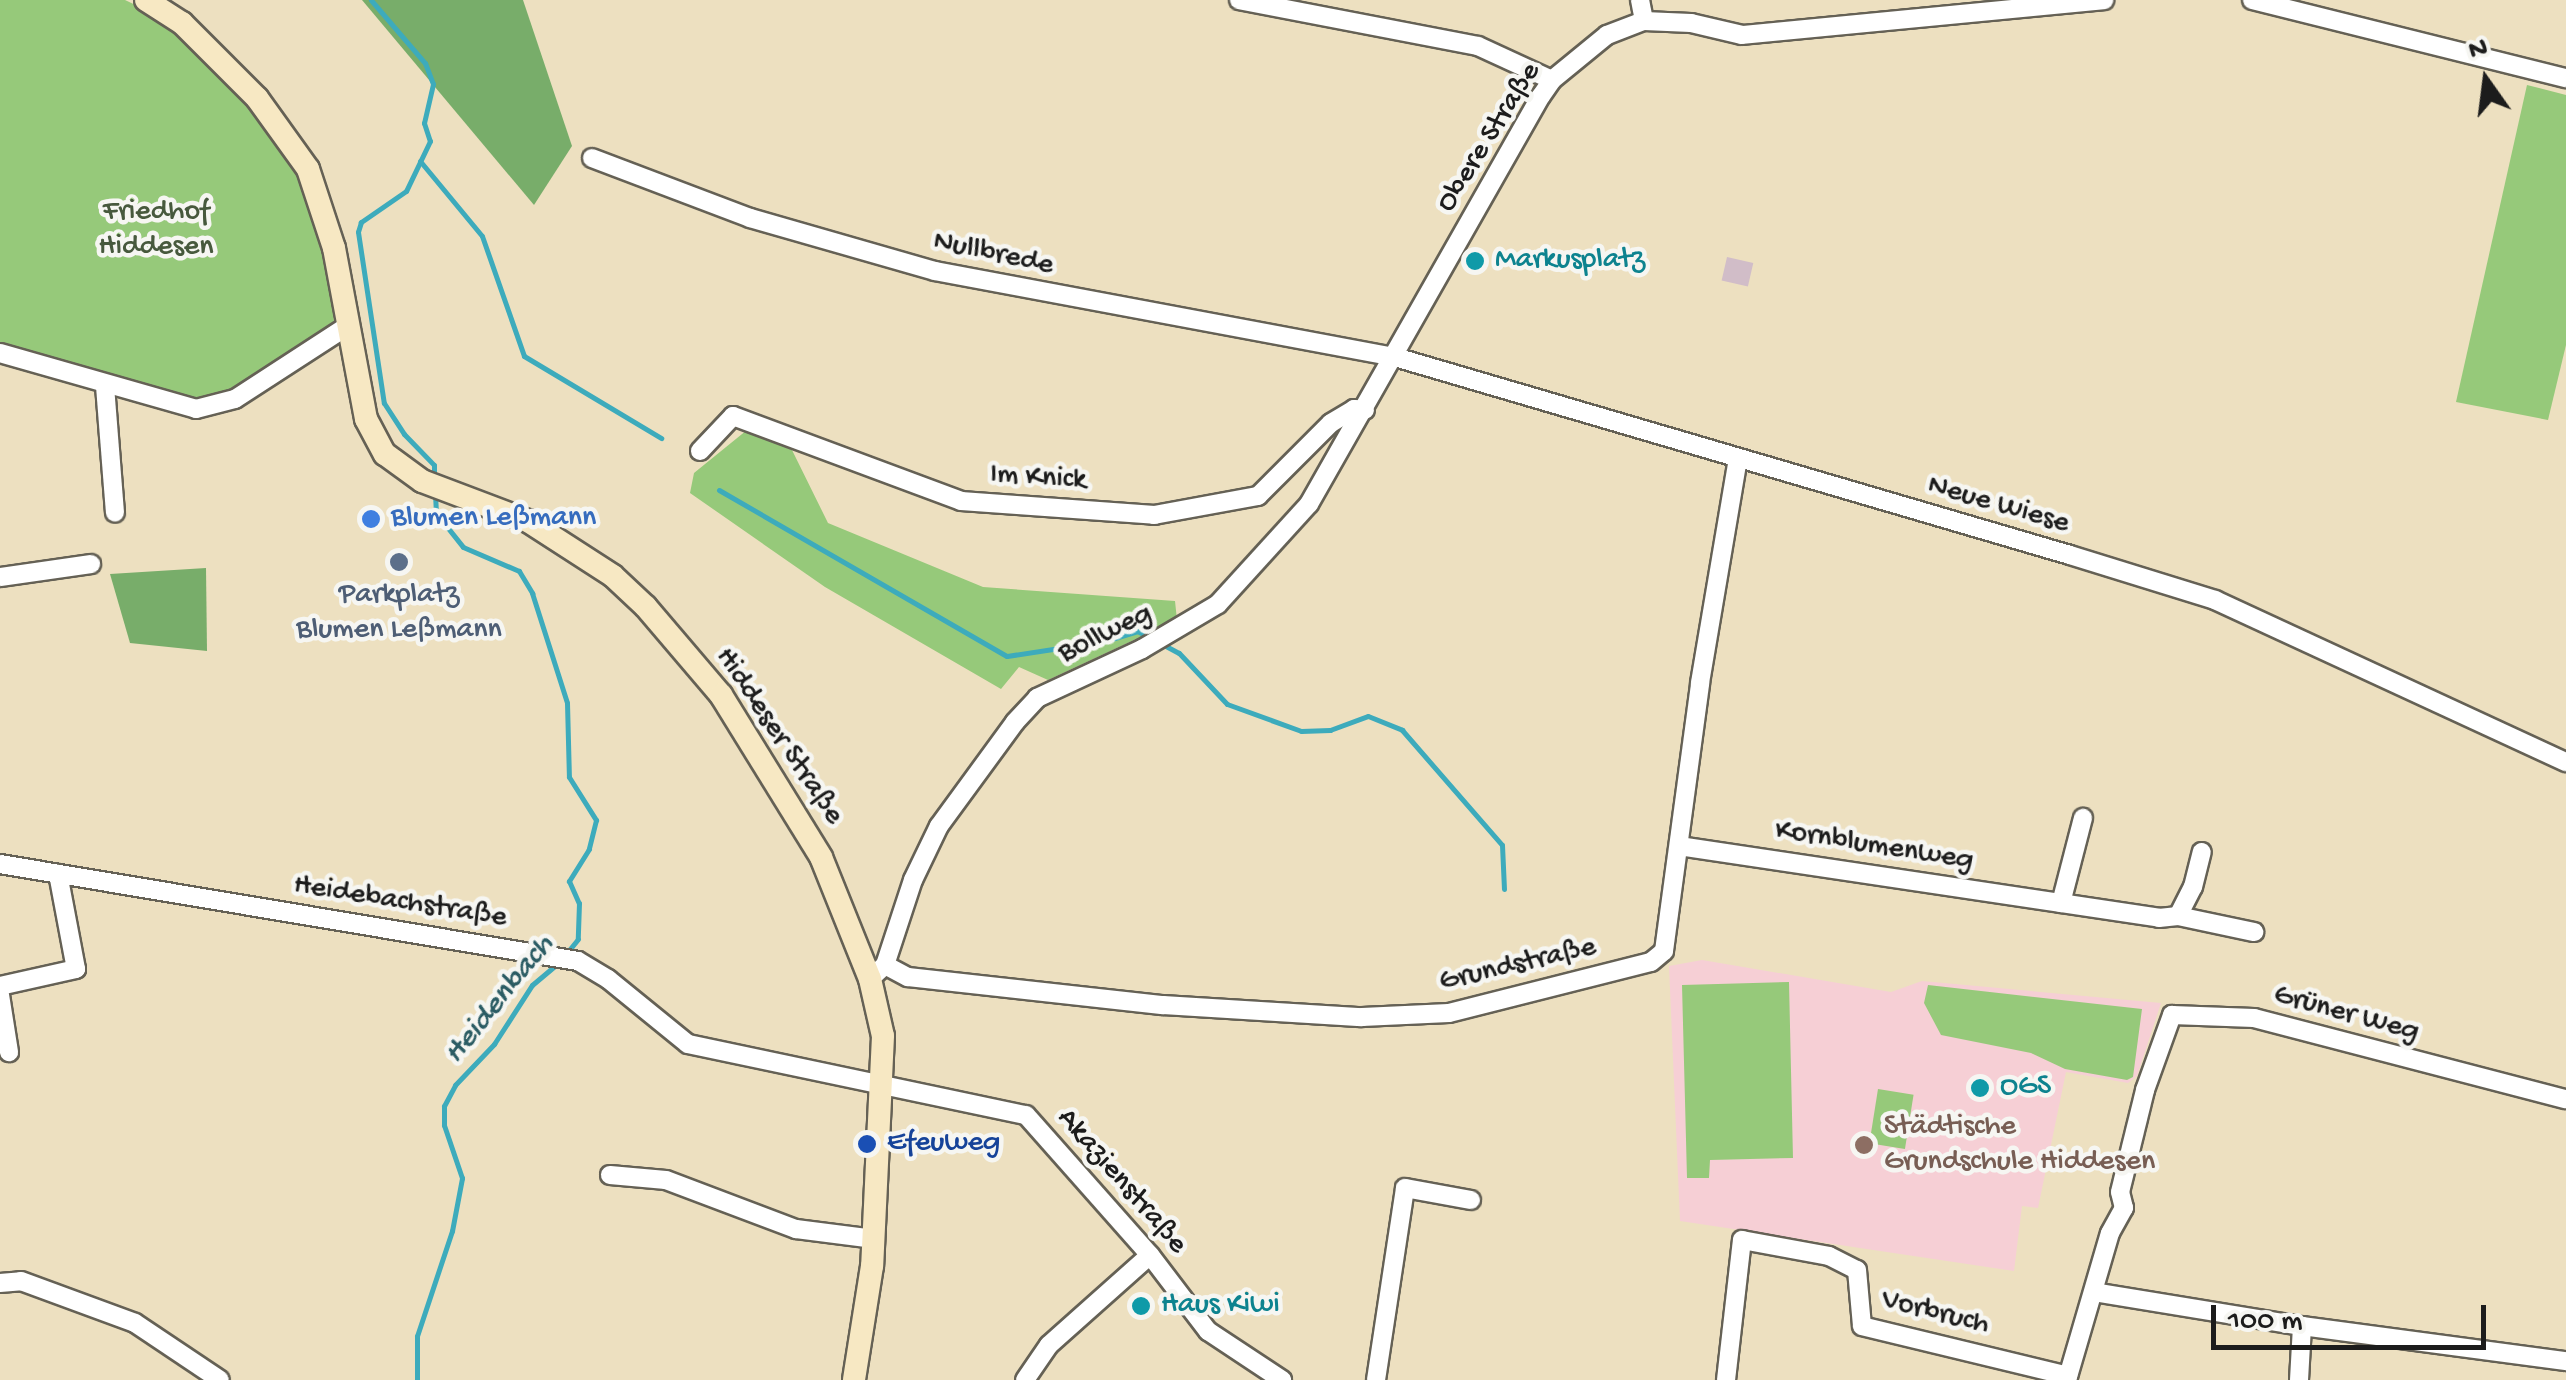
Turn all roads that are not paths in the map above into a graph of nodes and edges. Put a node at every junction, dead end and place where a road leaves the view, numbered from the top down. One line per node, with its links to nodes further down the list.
1 (146, 0): 10 (main road, Hiddeser Straße)
2 (1239, 0): 8 (street)
3 (1640, 0): 6 (street)
4 (2104, 0): 6 (street, Obere Straße)
5 (2252, 0): 7 (street)
6 (1644, 21): 8 (street, Obere Straße)
7 (2566, 78)
8 (1552, 80): 12 (street, Obere Straße)
9 (592, 158): 12 (street, Nullbrede)
10 (346, 327): 13 (street); 29 (main road, Hiddeser Straße)
11 (0, 353): 13 (street)
12 (1395, 357): 14 (street, Bollweg); 16 (street, Neue Wiese)
13 (106, 386): 17 (street)
14 (1365, 410): 15 (street, Im Knick); 29 (street, Bollweg)
15 (700, 451)
16 (1738, 458): 20 (street, Neue Wiese); 22 (street, Grundstraße)
17 (115, 513)
18 (91, 564): 19 (street)
19 (0, 577)
20 (2566, 762)
21 (2083, 818): 26 (street)
22 (1679, 846): 26 (street, Kornblumenweg); 29 (street, Grundstraße)
23 (2202, 852): 27 (street)
24 (0, 864): 25 (street, Heidebachstraße)
25 (58, 874): 30 (street); 33 (street, Heidebachstraße)
26 (2061, 904): 27 (street, Kornblumenweg)
27 (2178, 916): 28 (street, Kornblumenweg)
28 (2254, 932)
29 (878, 972): 33 (main road, Hiddeser Straße)
30 (0, 986)
31 (0, 995): 32 (street)
32 (9, 1052)
33 (883, 1087): 37 (main road, Hiddeser Straße); 38 (street, Akazienstraße)
34 (2566, 1099): 40 (street, Grüner Weg)
35 (610, 1175): 37 (street)
36 (1471, 1200): 48 (street)
37 (874, 1239): 45 (main road, Hiddeser Straße)
38 (1150, 1254): 46 (street); 47 (street, Akazienstraße)
39 (0, 1283): 44 (street)
40 (2094, 1292): 41 (street); 43 (street)
41 (2302, 1326): 42 (street); 50 (street)
42 (2566, 1361)
43 (2068, 1378): 49 (street, Vorbruch)
44 (220, 1380)
45 (854, 1380)
46 (1025, 1380)
47 (1282, 1380)
48 (1376, 1380)
49 (1726, 1380)
50 (2298, 1380)

